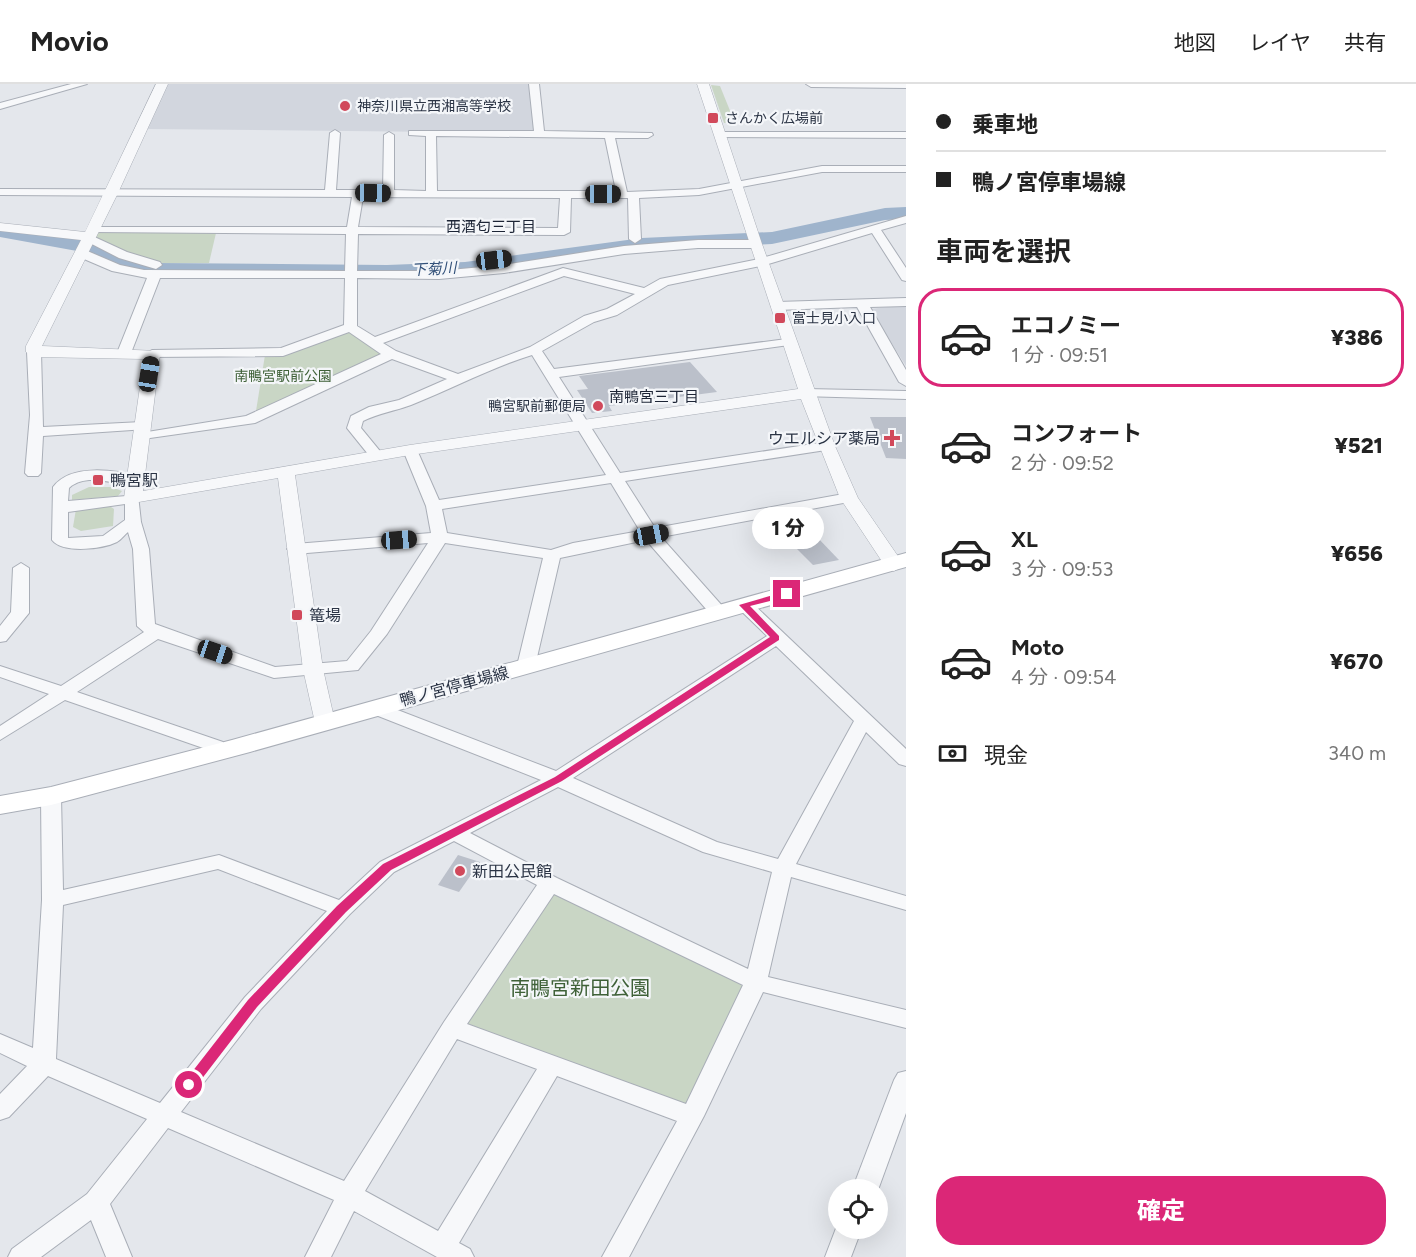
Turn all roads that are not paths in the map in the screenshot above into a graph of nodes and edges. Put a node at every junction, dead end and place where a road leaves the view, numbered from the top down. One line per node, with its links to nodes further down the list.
1 (82, 84): 9 (street)
2 (162, 84): 24 (street)
3 (534, 84): 16 (street)
4 (703, 84): 19 (street)
5 (811, 84): 6 (street)
6 (900, 85): 7 (street); 8 (street)
7 (906, 85)
8 (906, 93)
9 (25, 100): 10 (street); 11 (street)
10 (0, 106)
11 (10, 113)
12 (335, 133): 25 (street)
13 (413, 133): 14 (street)
14 (430, 133): 16 (street); 28 (street)
15 (389, 135): 27 (street)
16 (539, 135): 17 (street)
17 (609, 135): 18 (street); 30 (street)
18 (648, 135)
19 (720, 135): 20 (street); 22 (street)
20 (906, 135)
21 (906, 169): 22 (street)
22 (737, 185): 30 (street); 37 (street)
23 (0, 192): 24 (street)
24 (112, 193): 25 (street); 38 (street)
25 (330, 193): 26 (street)
26 (358, 193): 27 (street); 34 (street)
27 (388, 194): 28 (street)
28 (432, 194): 29 (street)
29 (566, 194): 30 (street); 35 (street)
30 (628, 194): 36 (street)
31 (906, 219): 33 (street)
32 (0, 227): 38 (street)
33 (875, 229): 40 (street); 42 (street)
34 (352, 231): 35 (street); 38 (street); 43 (street)
35 (564, 232): 39 (street)
36 (635, 239): 37 (street); 39 (street)
37 (753, 239): 41 (street); 42 (street)
38 (87, 241): 43 (street); 45 (street); 55 (street)
39 (566, 247): 43 (street)
40 (900, 258): 46 (street)
41 (548, 262): 43 (street); 44 (street)
42 (761, 262): 47 (street); 50 (street)
43 (351, 271): 45 (street); 51 (street)
44 (563, 272): 47 (street); 53 (street)
45 (155, 274): 56 (street)
46 (906, 277)
47 (644, 292): 54 (street)
48 (906, 302): 49 (street)
49 (861, 303): 50 (street); 61 (street)
50 (777, 306): 52 (street)
51 (350, 327): 53 (street); 57 (street)
52 (789, 341): 59 (street); 62 (street)
53 (374, 342): 58 (street)
54 (535, 350): 59 (street); 60 (street)
55 (34, 351): 56 (street); 65 (street)
56 (124, 353): 57 (street)
57 (152, 354): 66 (street)
58 (391, 354): 60 (street); 66 (street)
59 (551, 374): 64 (street)
60 (458, 379): 69 (street)
61 (906, 382)
62 (806, 393): 63 (street); 64 (street); 67 (street)
63 (906, 395)
64 (582, 424): 68 (street); 72 (street)
65 (36, 432): 66 (street); 71 (street)
66 (142, 432): 73 (street)
67 (826, 446): 72 (street); 74 (street)
68 (410, 450): 69 (street); 76 (street)
69 (377, 456): 70 (street)
70 (286, 472): 73 (street); 84 (street)
71 (33, 473)
72 (614, 479): 76 (street); 80 (street)
73 (135, 489): 75 (street); 77 (street); 78 (street)
74 (849, 498): 80 (street); 87 (street)
75 (101, 502): 77 (street); 78 (street)
76 (434, 507): 81 (street)
77 (60, 510): 79 (street)
78 (127, 526): 79 (street); 82 (street); 83 (street)
79 (59, 535): 82 (street)
80 (651, 535): 85 (street); 89 (street)
81 (440, 537): 84 (street); 85 (street); 94 (street)
82 (105, 541): 83 (street)
83 (141, 549): 90 (street)
84 (295, 549): 94 (street)
85 (552, 555): 93 (street)
86 (21, 568): 91 (street)
87 (902, 568): 88 (main road, 鴨ノ宮停車場線)
88 (744, 605): 89 (main road, 鴨ノ宮停車場線); 92 (street)
89 (719, 613): 93 (main road, 鴨ノ宮停車場線)
90 (156, 632): 94 (street); 96 (street)
91 (0, 637)
92 (776, 638): 98 (street); 103 (street)
93 (526, 666): 97 (main road, 鴨ノ宮停車場線)
94 (313, 669): 99 (street)
95 (0, 671): 96 (street)
96 (65, 693): 100 (street); 101 (street)
97 (375, 708): 99 (main road, 鴨ノ宮停車場線); 103 (street)
98 (863, 721): 102 (street); 107 (street)
99 (324, 722): 101 (main road, 鴨ノ宮停車場線)
100 (0, 734)
101 (216, 752): 104 (main road, 鴨ノ宮停車場線)
102 (906, 760)
103 (558, 779): 106 (street); 107 (street)
104 (51, 796): 105 (main road, 鴨ノ宮停車場線); 109 (street)
105 (0, 805)
106 (456, 834): 108 (street); 111 (street)
107 (783, 869): 110 (street); 112 (street)
108 (550, 883): 112 (street); 114 (street)
109 (53, 900): 111 (street); 116 (street)
110 (906, 903)
111 (342, 909): 121 (street)
112 (756, 982): 113 (street); 120 (street)
113 (906, 1019)
114 (452, 1028): 117 (street); 123 (street)
115 (0, 1043): 116 (street)
116 (44, 1064): 119 (street); 121 (street)
117 (551, 1065): 120 (street); 126 (street)
118 (906, 1080): 122 (street)
119 (0, 1110)
120 (692, 1116): 130 (street)
121 (164, 1118): 123 (street); 124 (street)
122 (869, 1179)
123 (349, 1195): 126 (street); 129 (street)
124 (96, 1202): 127 (street); 128 (street)
125 (845, 1239): 131 (street)
126 (452, 1252)
127 (21, 1257)
128 (119, 1257)
129 (318, 1257)
130 (615, 1257)
131 (838, 1257)

